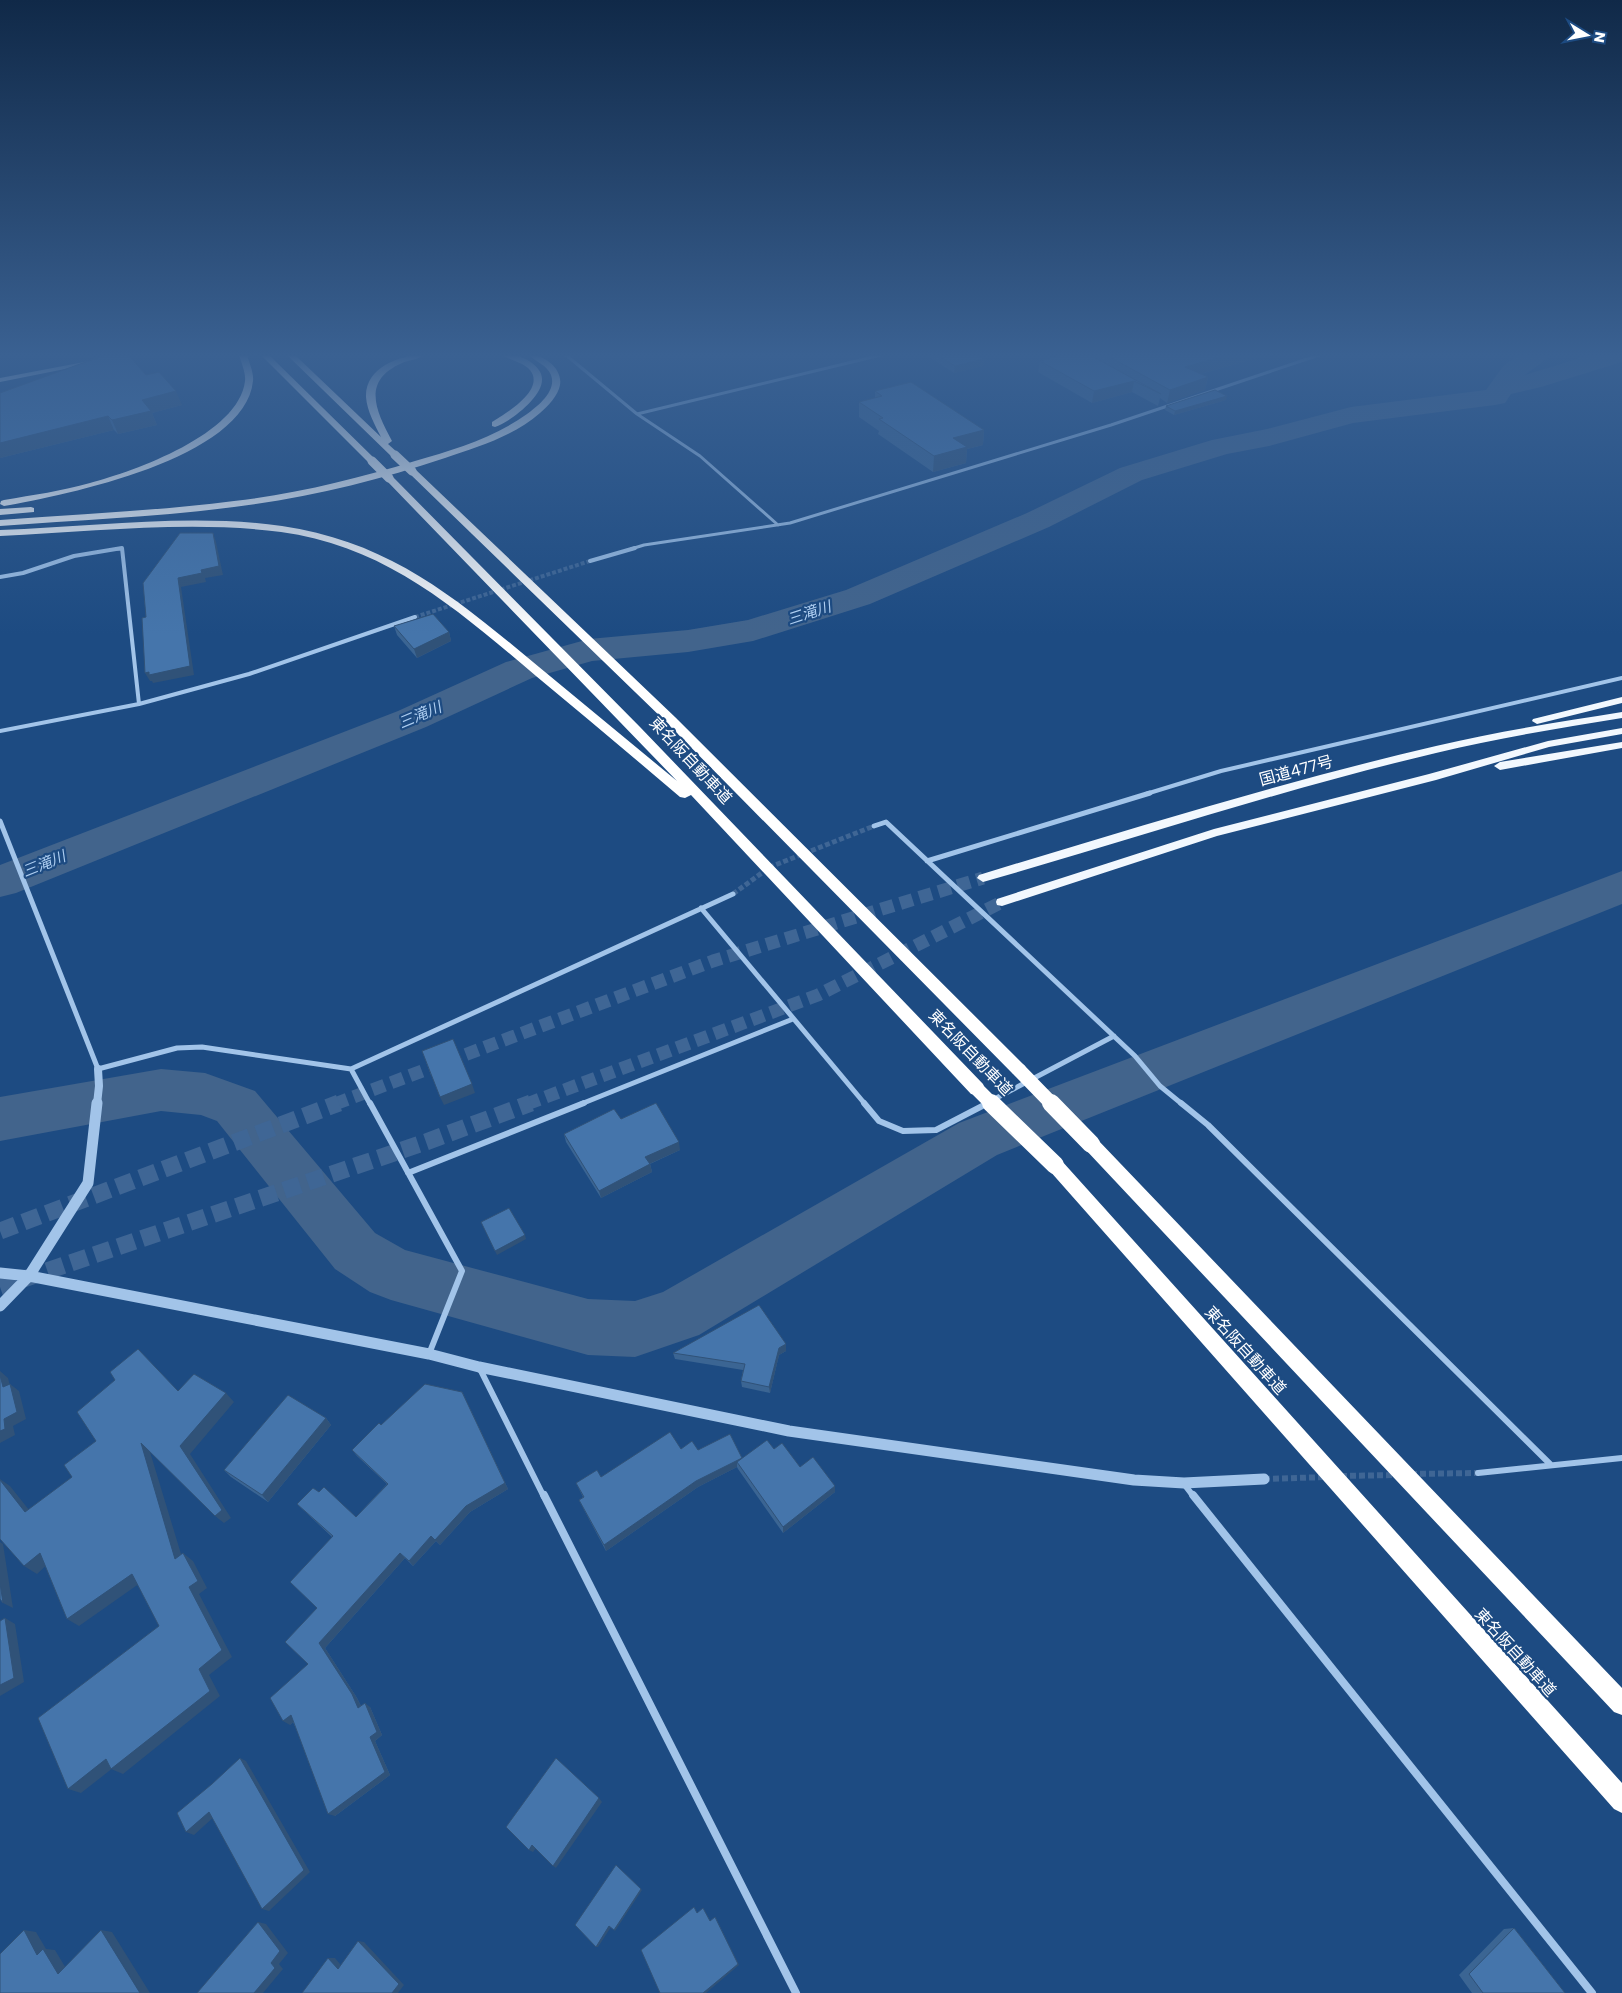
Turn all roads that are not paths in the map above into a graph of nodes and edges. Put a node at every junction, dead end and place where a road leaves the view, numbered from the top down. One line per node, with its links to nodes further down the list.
1 (185, 448): 10 (highway)
2 (359, 448): 29 (highway, 東名阪自動車道, bridge)
3 (388, 448): 9 (highway, 東名阪自動車道)
4 (391, 448): 9 (highway)
5 (434, 448): 11 (highway)
6 (460, 448): 12 (highway)
7 (688, 448): 13 (street)
8 (1031, 448): 13 (street)
9 (395, 455): 50 (highway, 東名阪自動車道, bridge)
10 (0, 504)
11 (0, 512)
12 (0, 523)
13 (778, 525): 15 (street)
14 (0, 533): 29 (highway)
15 (590, 561)
16 (0, 577): 20 (street)
17 (415, 617): 20 (street)
18 (1622, 678): 30 (street)
19 (1622, 700): 25 (highway)
20 (139, 704): 23 (street)
21 (1622, 715): 25 (highway, 国道477号)
22 (1622, 731): 26 (highway)
23 (0, 732)
24 (1622, 745): 26 (highway)
25 (1435, 750): 31 (highway, 国道477号)
26 (1432, 777): 33 (highway)
27 (0, 821): 38 (street)
28 (874, 826): 30 (street)
29 (730, 831): 51 (highway, 東名阪自動車道, bridge)
30 (927, 861): 36 (street)
31 (983, 878)
32 (732, 894): 34 (street)
33 (1002, 902)
34 (701, 908): 35 (street); 37 (street)
35 (794, 1019): 36 (street); 39 (street)
36 (1114, 1036): 46 (street)
37 (351, 1068): 38 (street); 39 (street)
38 (98, 1069): 41 (street)
39 (408, 1172): 43 (street)
40 (0, 1273): 41 (street)
41 (28, 1276): 42 (street); 43 (street)
42 (0, 1306)
43 (429, 1354): 44 (street)
44 (480, 1367): 49 (street); 52 (street)
45 (1622, 1458): 46 (street)
46 (1551, 1465): 47 (street)
47 (1478, 1472)
48 (1264, 1479): 49 (street)
49 (1184, 1483): 53 (street)
50 (1622, 1704)
51 (1622, 1801)
52 (796, 1993)
53 (1592, 1993)

